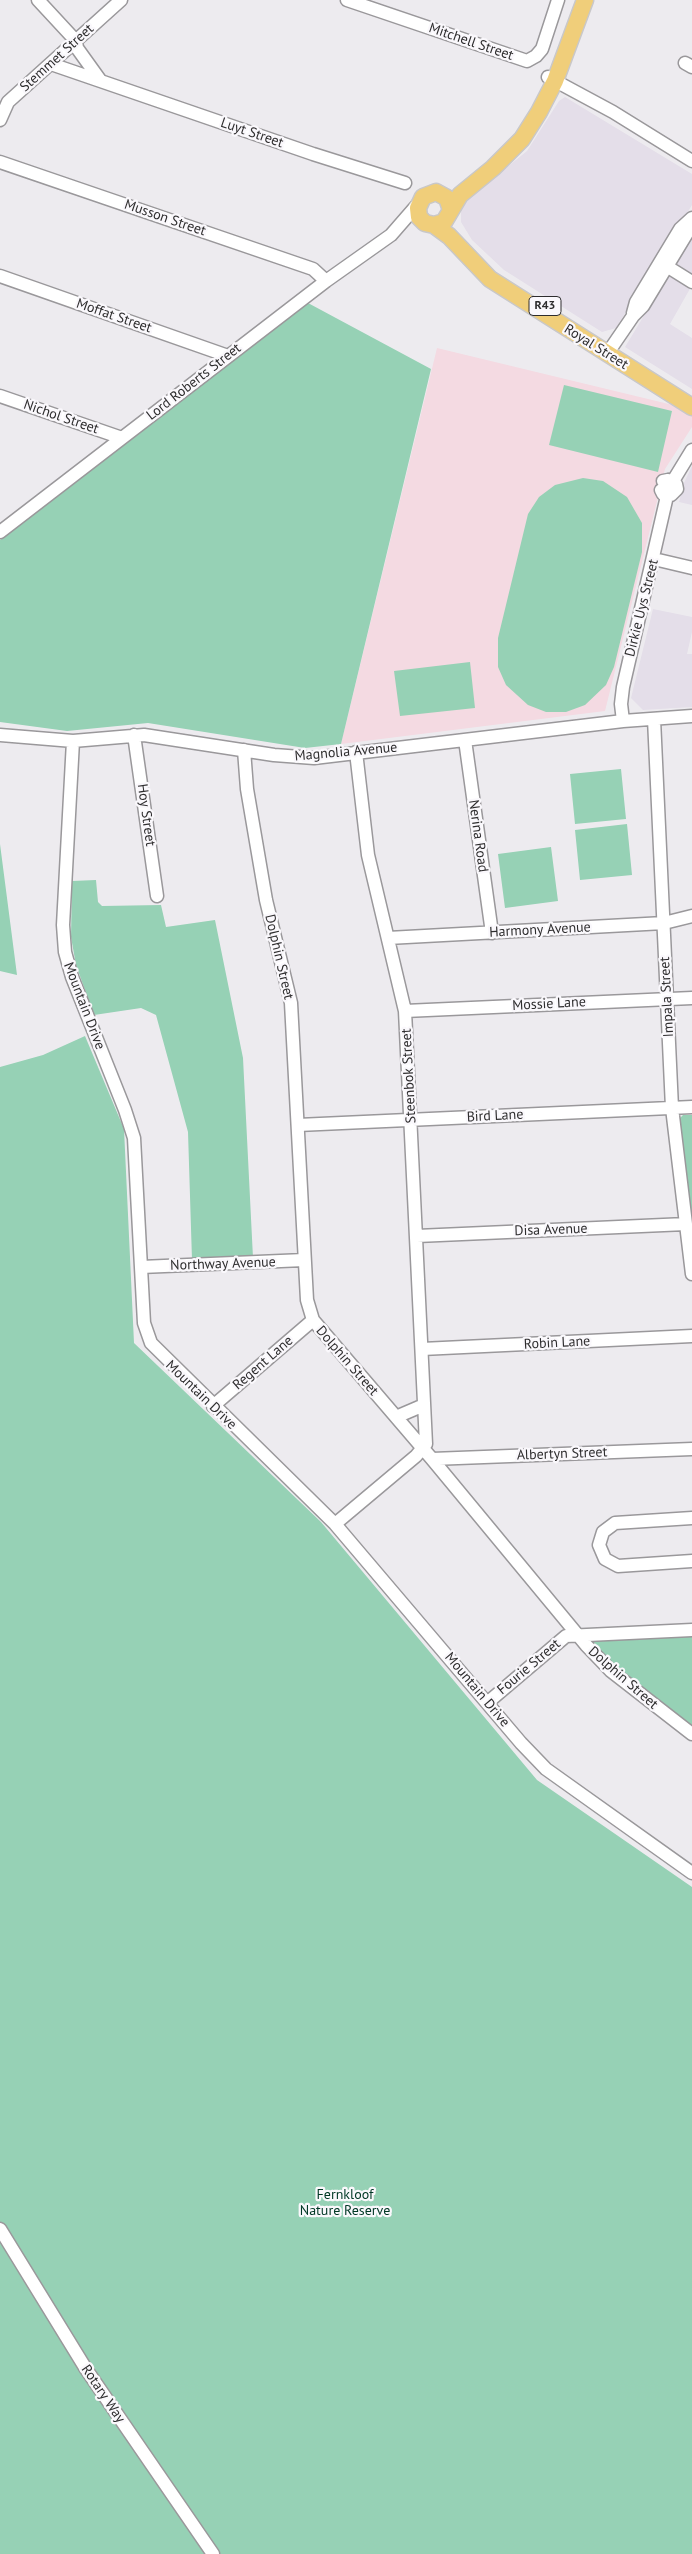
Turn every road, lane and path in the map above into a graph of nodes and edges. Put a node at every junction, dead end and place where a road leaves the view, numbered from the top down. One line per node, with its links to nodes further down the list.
1 (38, 0): 7 (street)
2 (121, 0): 7 (street, Stemmet Street)
3 (348, 0): 4 (street, Mitchell Street)
4 (558, 0)
5 (578, 0): 9 (main road, Lord Roberts Street)
6 (585, 0): 9 (main road, Lord Roberts Street)
7 (76, 41): 8 (street, Stemmet Street); 10 (street)
8 (51, 64): 10 (street, Luyt Street); 11 (street, Stemmet Street)
9 (552, 79): 13 (street); 16 (main road, Lord Roberts Street); 18 (main road, Lord Roberts Street)
10 (100, 80): 15 (street, Luyt Street)
11 (4, 97): 12 (street, Stemmet Street)
12 (0, 120)
13 (692, 161)
14 (0, 162): 25 (street, Musson Street)
15 (405, 182)
16 (439, 193): 17 (main road, Lord Roberts Street); 18 (main road, R43)
17 (418, 204): 20 (main road, R43); 22 (street, Lord Roberts Street)
18 (450, 213): 20 (main road, Lord Roberts Street); 28 (main road, Royal Street / R43)
19 (692, 218): 27 (street)
20 (431, 225): 22 (street, Lord Roberts Street); 28 (main road, Royal Street / R43)
21 (692, 225): 23 (street)
22 (391, 235): 25 (street, Lord Roberts Street)
23 (668, 267): 26 (street); 27 (street)
24 (0, 276): 29 (street, Moffat Street)
25 (326, 281): 29 (street, Lord Roberts Street)
26 (692, 282)
27 (633, 316): 28 (street)
28 (609, 350): 31 (main road, Royal Street / R43); 32 (main road, Royal Street / R43)
29 (228, 356): 33 (street, Lord Roberts Street)
30 (0, 396): 33 (street, Nichol Street)
31 (692, 396)
32 (692, 407)
33 (122, 438): 35 (street, Lord Roberts Street)
34 (692, 450): 36 (street, Dirkie Uys Street)
35 (0, 532)
36 (654, 558): 37 (street); 40 (street, Dirkie Uys Street)
37 (692, 568)
38 (692, 716): 39 (street, Magnolia Avenue)
39 (654, 719): 40 (street, Magnolia Avenue); 49 (street, Impala Street)
40 (624, 721): 43 (street, Magnolia Avenue)
41 (0, 735): 44 (street, Magnolia Avenue)
42 (134, 735): 44 (street, Magnolia Avenue); 45 (street, Magnolia Avenue); 47 (street, Hoy Street)
43 (465, 740): 46 (street, Magnolia Avenue); 50 (street, Nerina Road)
44 (73, 741): 62 (street, Mountain Drive)
45 (244, 750): 46 (street, Magnolia Avenue); 58 (street, Dolphin Street)
46 (356, 752): 51 (street, Steenbok Street)
47 (157, 896)
48 (692, 916): 49 (street, Harmony Avenue)
49 (664, 923): 50 (street, Harmony Avenue); 53 (street, Impala Street)
50 (492, 933): 51 (street, Harmony Avenue)
51 (388, 938): 54 (street, Steenbok Street)
52 (692, 998): 53 (street, Mossie Lane)
53 (668, 999): 54 (street, Mossie Lane); 56 (street, Impala Street)
54 (405, 1011): 57 (street, Steenbok Street)
55 (692, 1107): 56 (street, Bird Lane)
56 (672, 1108): 57 (street, Bird Lane); 59 (street, Impala Street)
57 (411, 1120): 58 (street, Bird Lane); 60 (street, Steenbok Street)
58 (298, 1126): 61 (street, Dolphin Street)
59 (686, 1224): 60 (street, Disa Avenue); 63 (street, Impala Street)
60 (416, 1236): 66 (street, Steenbok Street)
61 (304, 1260): 62 (street, Northway Avenue); 64 (street, Dolphin Street)
62 (141, 1267): 68 (street, Mountain Drive)
63 (692, 1274)
64 (313, 1320): 68 (street, Regent Lane); 69 (street, Dolphin Street)
65 (692, 1336): 66 (street, Robin Lane)
66 (422, 1349): 67 (street, Steenbok Street)
67 (424, 1405): 69 (street); 70 (street, Steenbok Street)
68 (213, 1406): 74 (street, Mountain Drive)
69 (396, 1417): 70 (street, Dolphin Street)
70 (422, 1448): 72 (street, Dolphin Street); 74 (street)
71 (692, 1449): 72 (street, Albertyn Street)
72 (432, 1459): 77 (street, Dolphin Street)
73 (692, 1518): 75 (street)
74 (335, 1524): 78 (street, Mountain Drive)
75 (692, 1561)
76 (692, 1630): 77 (street, Fourie Street)
77 (578, 1635): 78 (street, Fourie Street); 79 (street, Dolphin Street)
78 (488, 1703): 80 (street, Mountain Drive)
79 (692, 1734)
80 (692, 1873)
81 (0, 2229): 82 (street, Rotary Way)
82 (213, 2554)

